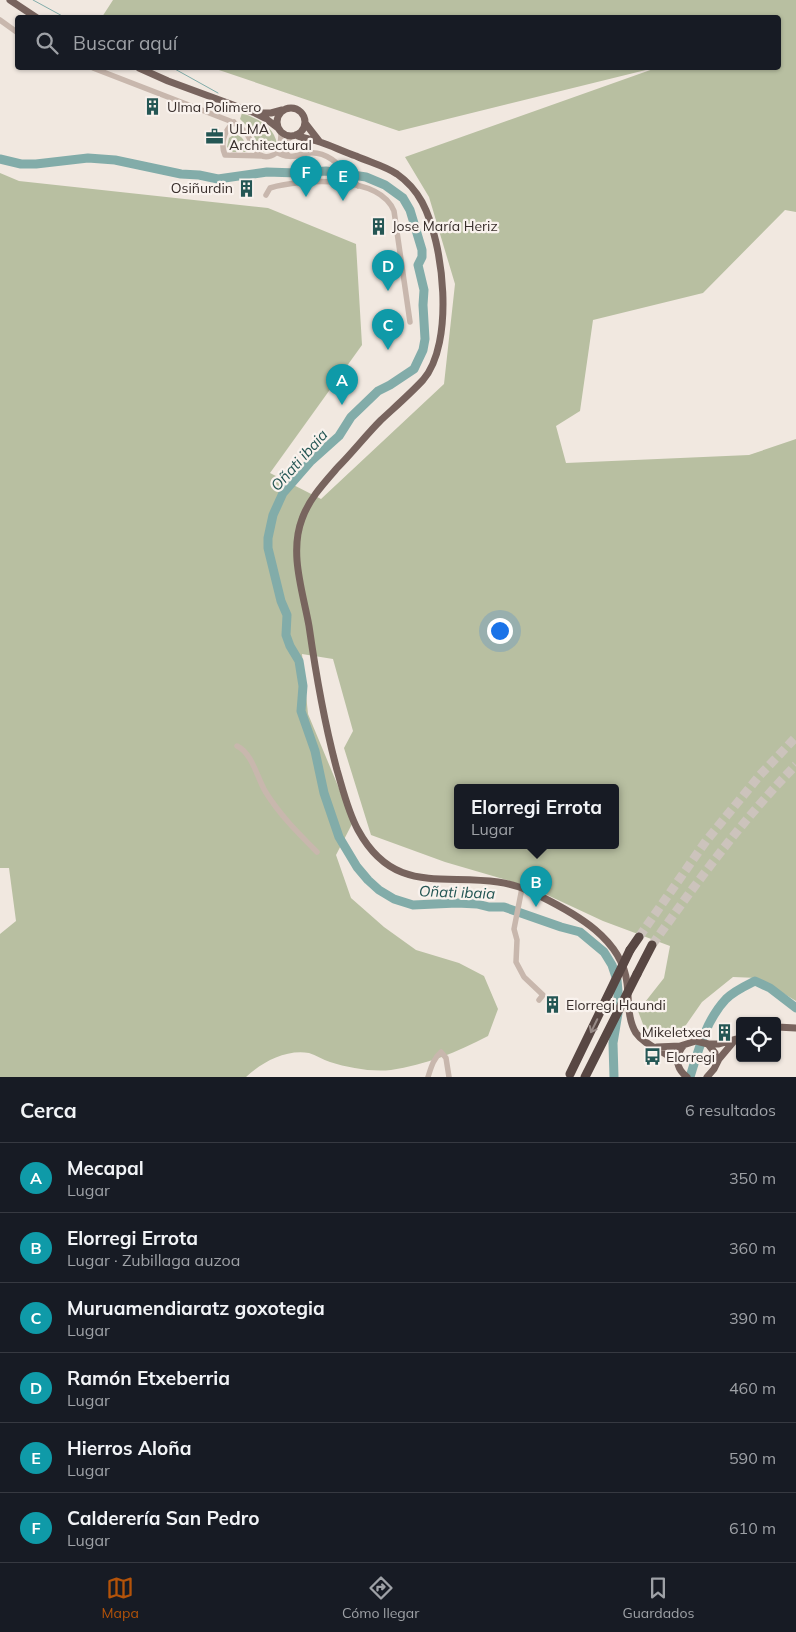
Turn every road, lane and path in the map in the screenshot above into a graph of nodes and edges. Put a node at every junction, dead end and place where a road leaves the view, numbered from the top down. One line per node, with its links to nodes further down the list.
1 (10, 0): 2 (main road)
2 (32, 15)
3 (0, 20): 4 (street)
4 (15, 31)
5 (98, 70): 9 (street)
6 (143, 70): 8 (main road)
7 (283, 110): 8 (main road); 10 (main road); 11 (main road)
8 (255, 113): 11 (main road)
9 (234, 122): 15 (street); 15 (street)
10 (305, 123): 12 (main road); 13 (main road)
11 (279, 129): 12 (main road); 14 (street)
12 (294, 136): 13 (main road); 14 (street)
13 (320, 142): 21 (main road)
14 (278, 150): 15 (street); 16 (street)
15 (265, 156)
16 (358, 186): 17 (street); 18 (street)
17 (266, 195)
18 (410, 322)
19 (237, 746): 20 (street)
20 (317, 852)
21 (522, 888): 24 (street); 31 (main road)
22 (638, 937): 34 (highway, one-way to 34, bridge)
23 (652, 945): 38 (highway, bridge)
24 (539, 1000)
25 (781, 1027): 26 (main road)
26 (796, 1028)
27 (736, 1039): 29 (main road)
28 (736, 1040): 33 (main road)
29 (708, 1044): 30 (main road); 33 (main road)
30 (685, 1045): 31 (main road); 32 (main road)
31 (656, 1047): 32 (main road)
32 (677, 1062): 35 (main road)
33 (716, 1064): 39 (main road)
34 (570, 1075)
35 (685, 1076)
36 (428, 1077): 37 (street)
37 (449, 1077)
38 (585, 1077)
39 (707, 1077)

